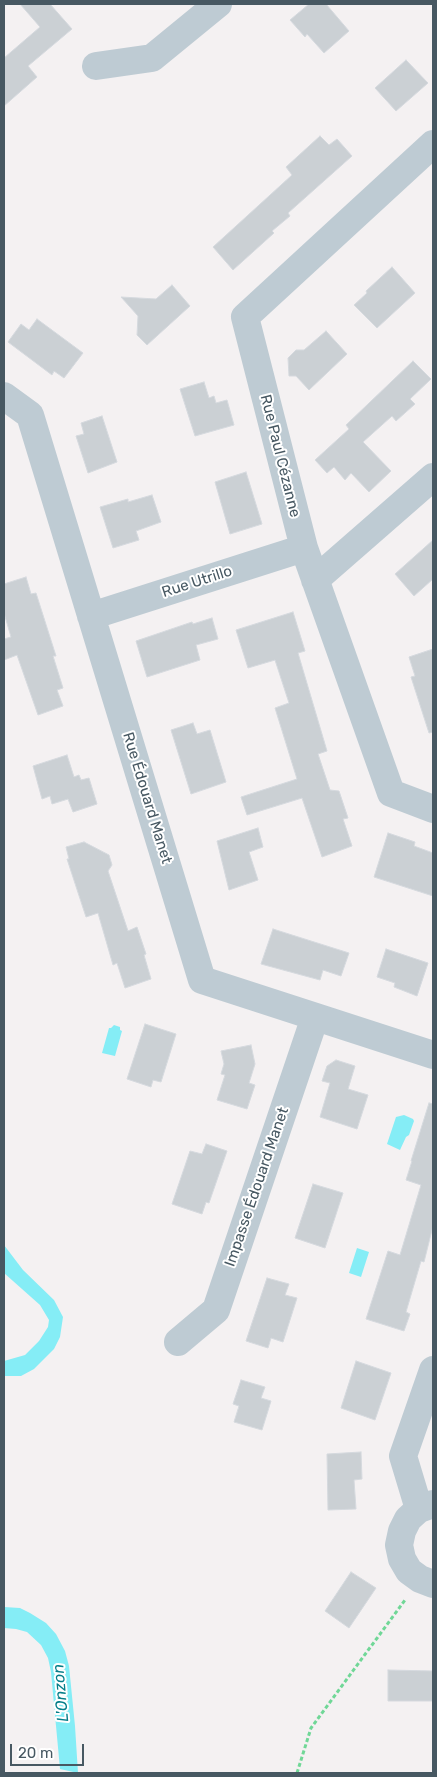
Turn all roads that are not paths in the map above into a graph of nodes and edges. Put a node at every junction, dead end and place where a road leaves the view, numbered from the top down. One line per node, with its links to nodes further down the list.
1 (218, 4): 2 (street)
2 (96, 66)
3 (433, 144): 6 (street, Rue Paul Cézanne)
4 (4, 396): 8 (street, Rue Édouard Manet)
5 (433, 477): 7 (street)
6 (304, 548): 7 (street, Rue Paul Cézanne); 8 (street, Rue Utrillo)
7 (315, 580): 9 (street, Rue Paul Cézanne)
8 (91, 616): 10 (street, Rue Édouard Manet)
9 (433, 809)
10 (315, 1017): 11 (street, Rue Édouard Manet); 12 (street, Impasse Édouard Manet)
11 (433, 1055)
12 (178, 1342)
13 (433, 1370): 14 (street)
14 (426, 1507): 15 (street)
15 (427, 1582)

